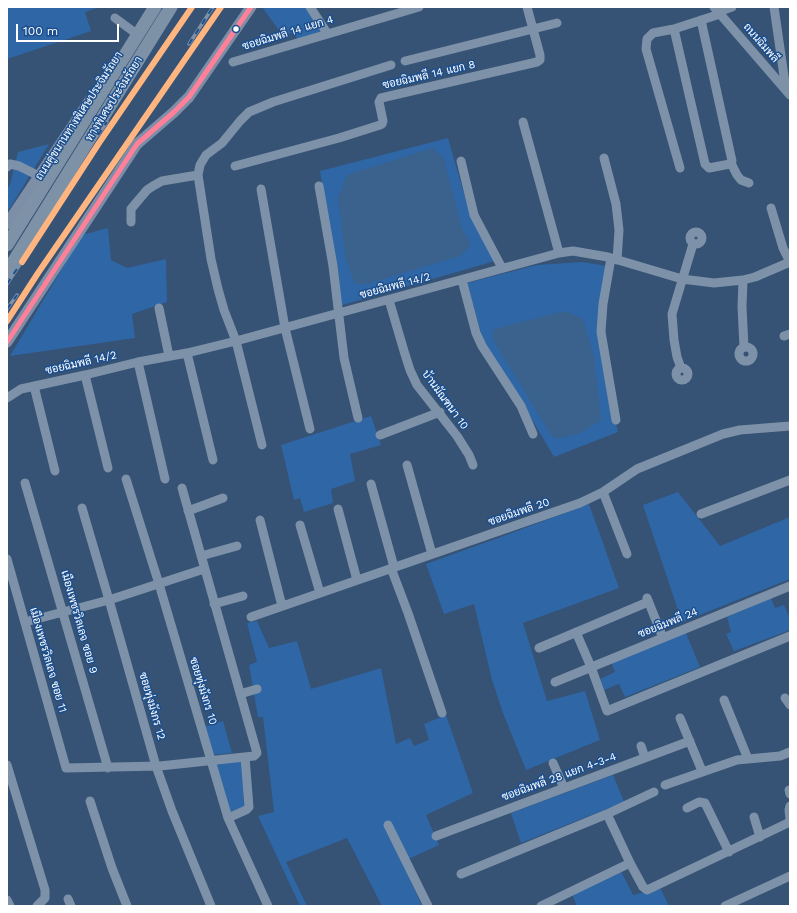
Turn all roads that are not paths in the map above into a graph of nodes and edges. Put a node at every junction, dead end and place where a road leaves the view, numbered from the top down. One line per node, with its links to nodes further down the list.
1 (150, 7): 16 (main road, ถนนคู่ขนานทางพิเศษประจิมรัถยา)
2 (155, 7): 38 (highway, ทางพิเศษประจิมรัถยา)
3 (171, 7): 43 (highway, ทางพิเศษประจิมรัถยา)
4 (251, 7): 52 (main road)
5 (310, 7): 17 (street)
6 (419, 7): 17 (street, ซอยฉิมพลี 14 แยก 4)
7 (527, 7): 14 (street)
8 (732, 7): 10 (street)
9 (774, 7): 21 (street)
10 (717, 11): 12 (street); 21 (street, ถนนฉิมพลี)
11 (115, 18): 16 (street)
12 (700, 20): 15 (street); 25 (street)
13 (557, 23): 14 (street)
14 (533, 29): 18 (street); 26 (street, ซอยฉิมพลี 14 แยก 8)
15 (674, 29): 25 (street); 28 (street)
16 (134, 32): 30 (main road, ถนนคู่ขนานทางพิเศษประจิมรัถยา)
17 (327, 33): 19 (street, ซอยฉิมพลี 14 แยก 4)
18 (406, 61)
19 (233, 62)
20 (390, 65): 29 (street)
21 (788, 92)
22 (523, 122): 39 (street)
23 (604, 158): 40 (street)
24 (461, 161): 42 (street)
25 (731, 163): 31 (street)
26 (235, 166)
27 (7, 167): 30 (street)
28 (680, 168)
29 (198, 174): 35 (street); 51 (street)
30 (39, 176): 36 (main road, ถนนคู่ขนานทางพิเศษประจิมรัถยา)
31 (750, 183)
32 (319, 186): 49 (street)
33 (261, 189): 50 (street)
34 (771, 208): 41 (street)
35 (131, 222)
36 (7, 224)
37 (693, 244): 44 (street)
38 (7, 245)
39 (559, 253): 40 (street, ซอยฉิมพลี 14/2); 42 (street, ซอยฉิมพลี 14/2)
40 (614, 259): 44 (street, ซอยฉิมพลี 14/2); 63 (street)
41 (790, 262): 46 (street, ซอยฉิมพลี 14/2)
42 (502, 268): 45 (street, ซอยฉิมพลี 14/2)
43 (7, 272)
44 (682, 279): 46 (street, ซอยฉิมพลี 14/2); 57 (street)
45 (462, 280): 47 (street, ซอยฉิมพลี 14/2); 66 (street)
46 (743, 280): 53 (street)
47 (390, 300): 49 (street, ซอยฉิมพลี 14/2); 61 (street, บ้านมัณฑนา 10)
48 (160, 308): 55 (street)
49 (338, 314): 50 (street, ซอยฉิมพลี 14/2); 62 (street)
50 (285, 328): 51 (street, ซอยฉิมพลี 14/2); 65 (street)
51 (236, 341): 54 (street, ซอยฉิมพลี 14/2); 68 (street)
52 (7, 342)
53 (744, 347)
54 (187, 352): 55 (street, ซอยฉิมพลี 14/2); 69 (street)
55 (169, 356): 56 (street, ซอยฉิมพลี 14/2)
56 (138, 362): 58 (street, ซอยฉิมพลี 14/2); 75 (street)
57 (681, 368)
58 (85, 375): 59 (street, ซอยฉิมพลี 14/2); 72 (street)
59 (34, 386): 60 (street, ซอยฉิมพลี 14/2); 73 (street)
60 (7, 398)
61 (440, 412): 67 (street); 71 (street, บ้านมัณฑนา 10)
62 (358, 418)
63 (616, 420)
64 (790, 426): 80 (street, ซอยฉิมพลี 20)
65 (310, 429)
66 (533, 434)
67 (380, 435)
68 (262, 446)
69 (213, 460)
70 (407, 465): 89 (street)
71 (473, 465)
72 (108, 468)
73 (54, 471)
74 (126, 479): 96 (street, ซอยทุ่งมังกร 10)
75 (166, 479)
76 (790, 480): 85 (street)
77 (25, 483): 103 (street, เมืองเพชรวิลเลจ ซอย 9)
78 (371, 484): 93 (street)
79 (182, 488): 84 (street)
80 (603, 492): 89 (street, ซอยฉิมพลี 20); 90 (street)
81 (222, 498): 84 (street)
82 (82, 508): 100 (street, ซอยทุ่งมังกร 12)
83 (338, 509): 95 (street)
84 (188, 511): 91 (street)
85 (701, 514)
86 (260, 520): 102 (street)
87 (300, 525): 98 (street)
88 (237, 546): 91 (street)
89 (432, 554): 93 (street, ซอยฉิมพลี 20)
90 (626, 554)
91 (201, 556): 94 (street)
92 (7, 560): 105 (street, เมืองเพชรวิลเลจ ซอย 11)
93 (392, 568): 95 (street, ซอยฉิมพลี 20); 115 (street)
94 (204, 569): 96 (street); 101 (street)
95 (357, 580): 98 (street, ซอยฉิมพลี 20)
96 (159, 584): 100 (street); 122 (street, ซอยทุ่งมังกร 10)
97 (790, 586): 108 (street, ซอยฉิมพลี 24)
98 (320, 593): 102 (street, ซอยฉิมพลี 20)
99 (243, 596): 101 (street)
100 (109, 600): 103 (street); 126 (street, ซอยทุ่งมังกร 12)
101 (214, 604): 113 (street)
102 (282, 606): 104 (street, ซอยฉิมพลี 20)
103 (64, 612): 105 (street); 127 (street, เมืองเพชรวิลเลจ ซอย 9)
104 (251, 616)
105 (25, 622): 127 (street, เมืองเพชรวิลเลจ ซอย 11)
106 (576, 632): 108 (street); 109 (street); 110 (street)
107 (790, 636): 110 (street)
108 (663, 638): 110 (street, ซอยฉิมพลี 24)
109 (539, 648)
110 (591, 667): 111 (street, ซอยฉิมพลี 24)
111 (555, 682)
112 (257, 689): 113 (street)
113 (240, 694): 120 (street)
114 (724, 700): 123 (street)
115 (442, 714)
116 (680, 718): 117 (street)
117 (690, 741): 121 (street, ซอยฉิมพลี 28 แยก 4-3-4); 128 (street)
118 (641, 746): 121 (street)
119 (790, 752): 123 (street)
120 (245, 757): 122 (street); 137 (street)
121 (645, 758): 130 (street, ซอยฉิมพลี 28 แยก 4-3-4)
122 (211, 760): 126 (street); 137 (street, ซอยทุ่งมังกร 10)
123 (748, 760): 128 (street)
124 (553, 763): 130 (street)
125 (7, 765): 149 (street)
126 (156, 766): 127 (street); 151 (street, ซอยทุ่งมังกร 12)
127 (108, 768)
128 (702, 771): 129 (street)
129 (665, 785)
130 (564, 788): 141 (street, ซอยฉิมพลี 28 แยก 4-3-4)
131 (654, 792): 135 (street)
132 (90, 801): 150 (street)
133 (790, 806): 138 (street)
134 (687, 808): 143 (street)
135 (607, 814): 144 (street); 145 (street)
136 (754, 816): 142 (street)
137 (228, 818): 152 (street, ซอยทุ่งมังกร 10)
138 (790, 819)
139 (790, 822): 142 (street)
140 (388, 825): 153 (street)
141 (436, 836)
142 (760, 836): 143 (street)
143 (729, 852): 144 (street)
144 (630, 863): 154 (street)
145 (461, 874)
146 (790, 876): 155 (street)
147 (7, 900): 148 (street)
148 (10, 906)
149 (37, 906)
150 (127, 906)
151 (211, 906)
152 (268, 906)
153 (428, 906)
154 (541, 906)
155 (725, 906)

